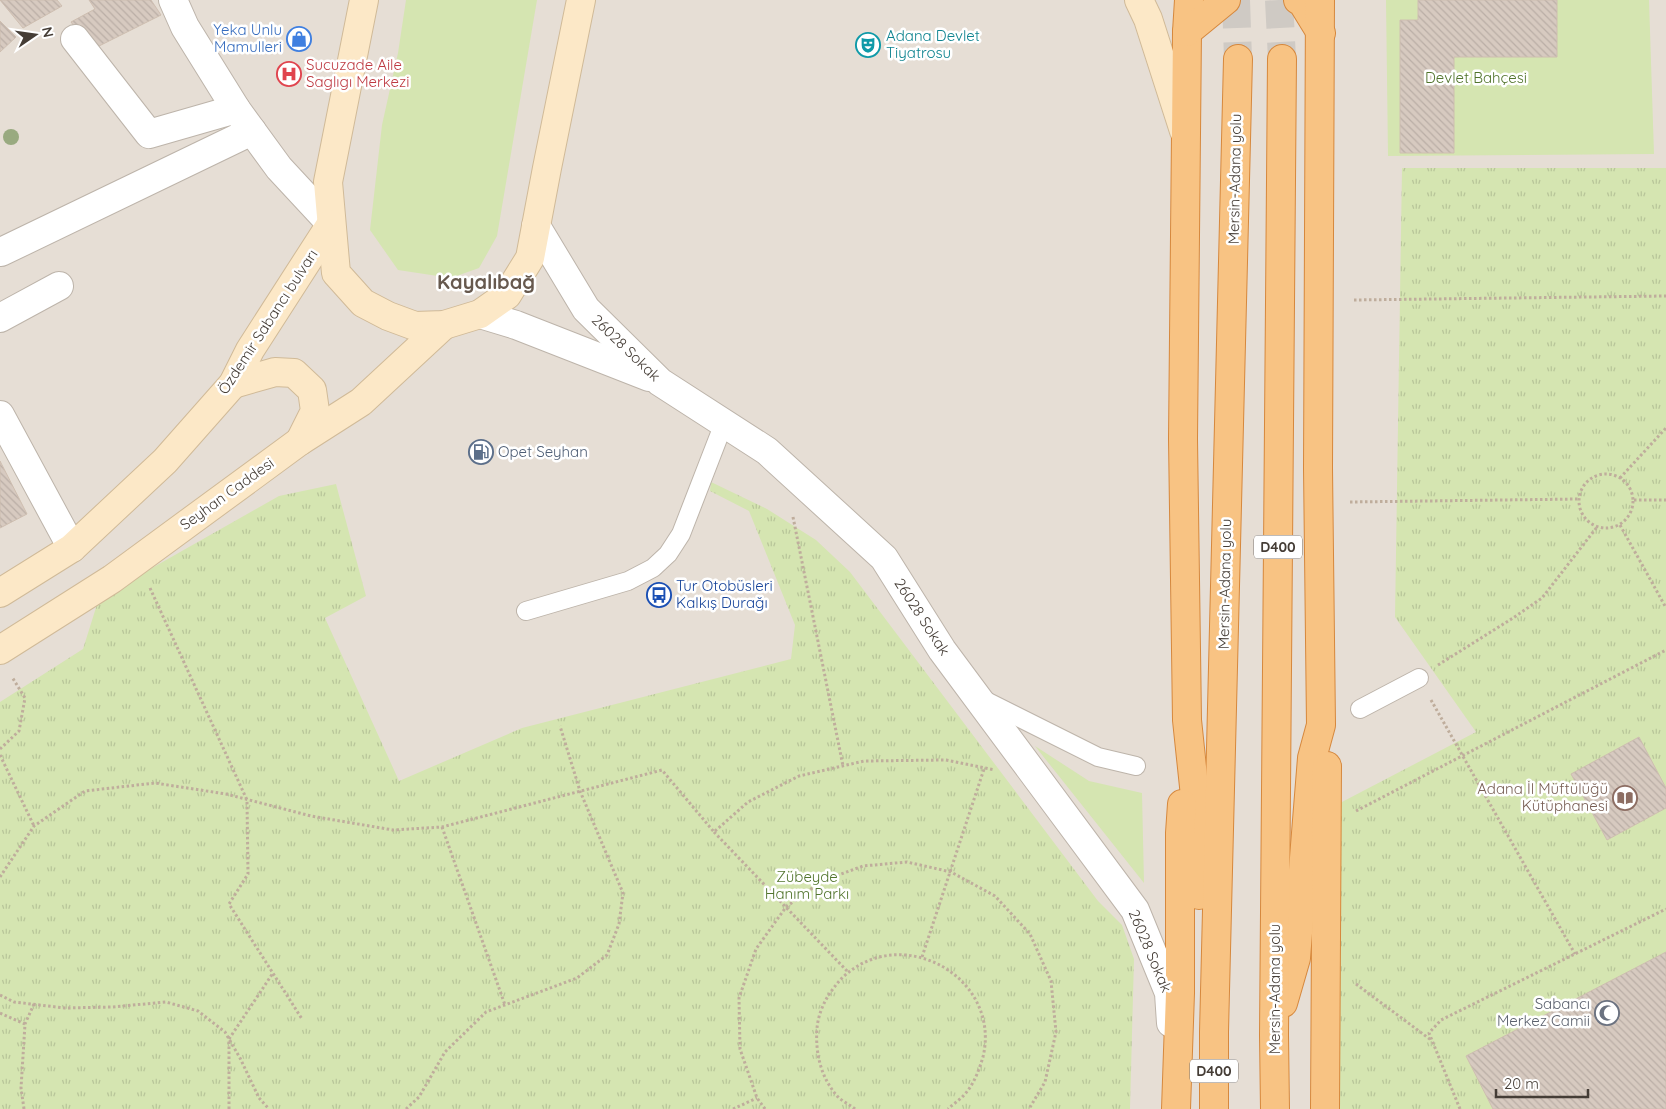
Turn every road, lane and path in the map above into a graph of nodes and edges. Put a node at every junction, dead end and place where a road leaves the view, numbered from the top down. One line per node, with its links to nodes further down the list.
1 (173, 0): 14 (street)
2 (364, 0): 17 (main road)
3 (581, 0): 18 (main road)
4 (1139, 0): 16 (main road)
5 (1189, 0): 9 (highway)
6 (1226, 0): 9 (highway)
7 (1298, 0): 10 (highway)
8 (1320, 0): 10 (highway)
9 (1187, 32): 16 (highway)
10 (1320, 33): 52 (highway)
11 (75, 39): 14 (street)
12 (1238, 59): 82 (highway, Mersin-Adana yolu / D400)
13 (1282, 59): 83 (highway, Mersin-Adana yolu / D400)
14 (236, 109): 15 (street)
15 (252, 131): 17 (street); 19 (street)
16 (1186, 138): 51 (highway)
17 (331, 224): 25 (main road); 27 (main road, Özdemir Sabancı bulvarı)
18 (536, 226): 23 (main road); 26 (street, 26028 Sokak)
19 (2, 252)
20 (59, 286): 24 (street)
21 (1666, 296): 22 (path)
22 (1354, 300)
23 (480, 314): 25 (main road); 26 (street)
24 (0, 318)
25 (444, 325): 31 (main road, Seyhan Caddesi)
26 (660, 382): 29 (street, 26028 Sokak)
27 (232, 384): 31 (main road); 40 (main road, Özdemir Sabancı bulvarı)
28 (0, 415): 40 (street)
29 (724, 423): 44 (lane); 49 (street, 26028 Sokak)
30 (1666, 428): 32 (path)
31 (300, 441): 45 (main road, Seyhan Caddesi)
32 (1620, 478): 33 (path); 34 (path)
33 (1579, 499): 36 (path); 39 (path)
34 (1634, 500): 35 (path); 38 (path)
35 (1666, 500)
36 (1350, 502)
37 (792, 514): 57 (path)
38 (1620, 525): 39 (path); 43 (path)
39 (1597, 527): 48 (path)
40 (72, 548): 42 (main road, Özdemir Sabancı bulvarı)
41 (148, 585): 62 (path)
42 (0, 593)
43 (1665, 606)
44 (526, 611)
45 (0, 650)
46 (1666, 650): 56 (path)
47 (12, 677): 54 (path)
48 (1419, 678): 50 (lane); 56 (path)
49 (975, 695): 59 (lane); 87 (street, 26028 Sokak)
50 (1360, 709)
51 (1187, 720): 82 (highway); 87 (highway)
52 (1322, 725): 83 (highway); 99 (highway)
53 (560, 726): 61 (path)
54 (0, 749)
55 (0, 755): 64 (path)
56 (1464, 755): 63 (path); 71 (path)
57 (843, 766): 60 (path); 66 (path)
58 (1000, 766): 60 (path)
59 (1136, 766)
60 (984, 769): 67 (path)
61 (580, 792): 65 (path); 66 (path); 78 (path)
62 (247, 800): 64 (path); 65 (path); 74 (path)
63 (1354, 812)
64 (34, 826): 68 (path)
65 (442, 827): 78 (path)
66 (714, 832): 69 (path)
67 (950, 872): 69 (path); 72 (path); 96 (path)
68 (0, 877)
69 (786, 907): 73 (path); 86 (path)
70 (1666, 909): 71 (path)
71 (1575, 954): 85 (path)
72 (922, 958): 73 (path); 95 (path)
73 (848, 972): 94 (path)
74 (273, 973): 80 (path); 84 (path)
75 (1354, 992): 85 (path)
76 (0, 995): 77 (path)
77 (34, 1004): 81 (path); 84 (path)
78 (505, 1005): 91 (path)
79 (0, 1013): 81 (path)
80 (302, 1019)
81 (25, 1024): 88 (path)
82 (1214, 1032): 97 (highway, Mersin-Adana yolu / D400)
83 (1274, 1035): 98 (highway, Mersin-Adana yolu / D400)
84 (229, 1038): 89 (path); 90 (path)
85 (1433, 1041): 100 (path)
86 (757, 1098): 92 (path); 93 (path)
87 (1176, 1104)
88 (24, 1109)
89 (229, 1109)
90 (269, 1109)
91 (406, 1109)
92 (733, 1109)
93 (765, 1109)
94 (855, 1109)
95 (948, 1109)
96 (1029, 1109)
97 (1214, 1109)
98 (1275, 1109)
99 (1325, 1109)
100 (1460, 1109)

